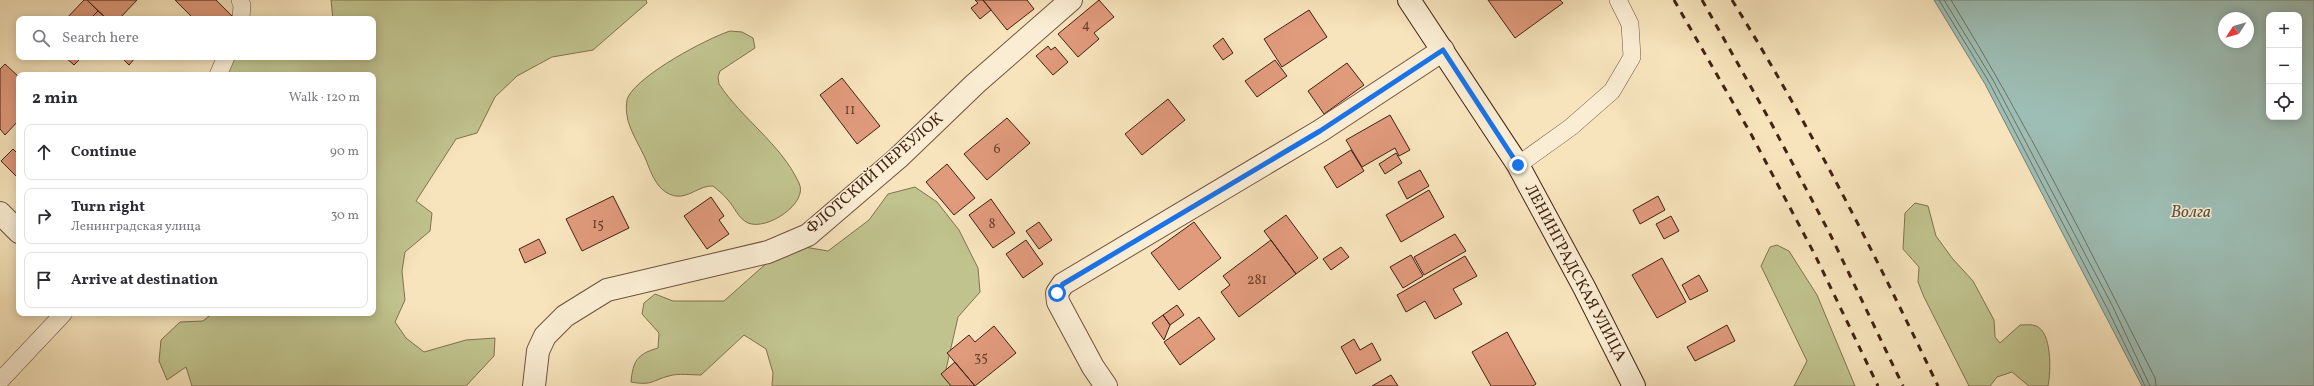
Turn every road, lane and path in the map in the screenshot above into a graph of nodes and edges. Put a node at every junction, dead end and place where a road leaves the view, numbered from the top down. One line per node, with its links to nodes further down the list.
1 (240, 0): 5 (lane)
2 (1071, 0): 14 (street, ФЛОТСКИЙ ПЕРЕУЛОК)
3 (1409, 0): 6 (street, ЛЕНИНГРАДСКАЯ УЛИЦА)
4 (1618, 0): 9 (lane)
5 (241, 16)
6 (1443, 50): 9 (street, ЛЕНИНГРАДСКАЯ УЛИЦА); 15 (street)
7 (225, 60): 8 (lane)
8 (219, 72)
9 (1518, 165): 16 (street, ЛЕНИНГРАДСКАЯ УЛИЦА)
10 (0, 213): 11 (street)
11 (16, 229)
12 (61, 316): 13 (lane)
13 (0, 381)
14 (534, 386)
15 (1106, 386)
16 (1634, 386)

